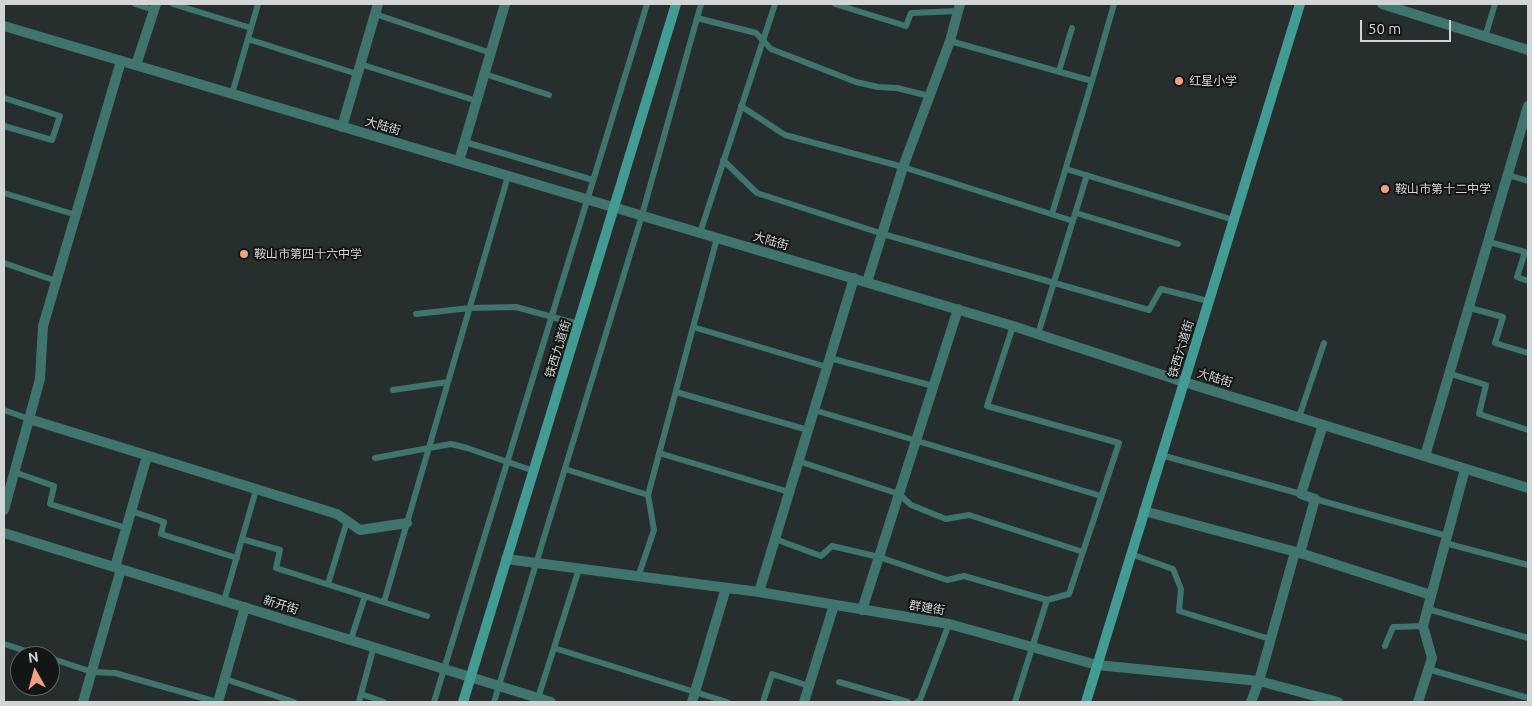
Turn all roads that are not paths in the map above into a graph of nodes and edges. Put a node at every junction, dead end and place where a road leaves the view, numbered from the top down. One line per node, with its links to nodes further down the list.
1 (135, 4): 15 (lane)
2 (173, 4): 20 (lane)
3 (258, 4): 20 (lane)
4 (378, 4): 17 (street)
5 (505, 4): 27 (street)
6 (647, 4): 52 (lane)
7 (676, 4): 56 (main road, 铁西九道街)
8 (701, 4): 18 (lane)
9 (774, 4): 24 (lane)
10 (835, 4): 16 (lane)
11 (1114, 4): 34 (lane)
12 (1300, 4): 61 (main road, 铁西六道街)
13 (1387, 4): 22 (street)
14 (1495, 4): 22 (lane)
15 (155, 7): 30 (street)
16 (959, 7): 25 (street)
17 (375, 14): 27 (lane); 29 (street)
18 (697, 18): 24 (lane); 60 (lane)
19 (4, 26): 28 (street, 大陆街)
20 (251, 28): 23 (lane)
21 (1072, 28): 31 (lane)
22 (1485, 36): 26 (street)
23 (248, 39): 32 (lane); 35 (lane)
24 (762, 41): 37 (lane); 40 (lane)
25 (950, 41): 31 (lane); 37 (street)
26 (1528, 50)
27 (491, 53): 33 (street)
28 (121, 61): 30 (street, 大陆街); 59 (street)
29 (360, 64): 32 (street); 39 (lane)
30 (136, 66): 35 (street, 大陆街)
31 (1059, 72): 34 (lane)
32 (357, 74): 43 (street)
33 (484, 74): 36 (lane); 39 (street)
34 (1092, 81): 48 (lane)
35 (232, 94): 43 (street, 大陆街)
36 (550, 96)
37 (929, 96): 47 (street)
38 (4, 98): 42 (lane)
39 (476, 101): 44 (street)
40 (741, 106): 45 (lane); 47 (lane)
41 (1528, 110): 50 (street)
42 (4, 126)
43 (342, 127): 46 (street, 大陆街)
44 (465, 142): 46 (street); 52 (lane)
45 (724, 160): 63 (lane); 64 (lane)
46 (459, 161): 51 (street, 大陆街)
47 (903, 167): 57 (lane); 64 (street)
48 (1066, 169): 49 (lane); 57 (lane)
49 (1087, 175): 58 (lane); 61 (lane)
50 (1508, 175): 53 (lane); 66 (street)
51 (508, 176): 55 (street, 大陆街); 75 (lane)
52 (593, 180): 55 (lane)
53 (1528, 181)
54 (4, 193): 59 (lane)
55 (588, 199): 56 (street, 大陆街); 79 (lane)
56 (614, 207): 60 (street, 大陆街); 80 (main road, 铁西九道街)
57 (1052, 214): 62 (lane)
58 (1076, 214): 62 (lane); 67 (lane)
59 (76, 215): 70 (street)
60 (642, 216): 63 (street, 大陆街); 109 (lane)
61 (1234, 220): 74 (main road, 铁西六道街)
62 (1073, 221): 73 (lane)
63 (700, 233): 65 (street, 大陆街)
64 (883, 234): 72 (street); 73 (lane)
65 (717, 238): 69 (street, 大陆街); 82 (lane)
66 (1489, 242): 71 (lane); 76 (street)
67 (1178, 244)
68 (4, 264): 70 (lane)
69 (854, 278): 72 (street, 大陆街); 86 (street)
70 (56, 281): 96 (street)
71 (1528, 281)
72 (867, 282): 77 (street, 大陆街)
73 (1054, 282): 74 (lane); 83 (lane)
74 (1208, 301): 89 (main road, 铁西六道街)
75 (470, 308): 78 (lane); 79 (lane); 88 (lane)
76 (1470, 308): 85 (lane); 87 (street)
77 (958, 309): 81 (street, 大陆街); 90 (street)
78 (416, 314)
79 (551, 317): 80 (lane); 108 (lane)
80 (578, 324): 111 (main road, 铁西九道街)
81 (1013, 326): 83 (street, 大陆街); 120 (lane)
82 (693, 327): 86 (lane); 92 (lane)
83 (1038, 334): 89 (street, 大陆街)
84 (1324, 343): 95 (lane)
85 (1528, 353)
86 (828, 363): 90 (lane); 94 (street)
87 (1450, 374): 99 (lane); 105 (street)
88 (448, 382): 91 (lane); 101 (lane)
89 (1184, 382): 95 (street, 大陆街); 103 (main road, 铁西六道街)
90 (933, 386): 100 (street)
91 (393, 390)
92 (676, 392): 98 (lane); 102 (lane)
93 (4, 410): 96 (lane)
94 (814, 410): 98 (street); 100 (lane)
95 (1300, 417): 97 (street, 大陆街)
96 (29, 419): 104 (street); 112 (street)
97 (1323, 425): 105 (street, 大陆街); 118 (street)
98 (808, 430): 107 (street)
99 (1528, 430)
100 (916, 440): 117 (street); 120 (lane)
101 (429, 447): 106 (lane); 108 (lane); 126 (lane)
102 (659, 452): 116 (lane); 119 (lane)
103 (1161, 455): 118 (lane); 124 (main road, 铁西六道街)
104 (147, 456): 115 (street); 123 (street)
105 (1425, 456): 110 (street, 大陆街)
106 (375, 458)
107 (798, 461): 116 (street); 117 (lane)
108 (507, 462): 111 (lane); 167 (lane)
109 (565, 469): 119 (lane); 138 (lane)
110 (1465, 469): 113 (street, 大陆街); 131 (street)
111 (534, 471): 137 (main road, 铁西九道街)
112 (14, 472): 114 (street); 127 (lane)
113 (1528, 488)
114 (6, 490): 122 (street)
115 (256, 490): 125 (street); 129 (lane)
116 (789, 492): 130 (street)
117 (898, 494): 132 (lane); 135 (street)
118 (1301, 494): 121 (street)
119 (648, 495): 142 (lane)
120 (1101, 496): 132 (lane)
121 (1315, 499): 131 (lane); 133 (street)
122 (4, 510)
123 (131, 511): 127 (street); 136 (lane)
124 (1144, 511): 133 (street); 134 (main road, 铁西六道街)
125 (347, 521): 126 (street); 143 (lane)
126 (407, 523): 150 (lane)
127 (126, 528): 140 (street)
128 (4, 533): 140 (street, 新开街)
129 (242, 539): 136 (lane); 143 (lane)
130 (775, 539): 135 (lane); 145 (street)
131 (1446, 539): 139 (lane); 146 (street)
132 (1083, 552): 148 (lane)
133 (1297, 553): 146 (street); 160 (street)
134 (1131, 554): 160 (lane); 166 (main road, 铁西六道街)
135 (878, 557): 148 (lane); 154 (street)
136 (237, 558): 149 (lane)
137 (506, 560): 138 (street, 群建街); 170 (main road, 铁西九道街)
138 (536, 563): 141 (street, 群建街); 174 (lane)
139 (1528, 565)
140 (118, 568): 149 (street, 新开街); 169 (street)
141 (579, 569): 142 (street, 群建街); 164 (lane)
142 (638, 577): 144 (street, 群建街)
143 (328, 584): 147 (lane)
144 (726, 588): 145 (street, 群建街); 176 (street)
145 (758, 592): 151 (street, 群建街)
146 (1431, 595): 153 (street)
147 (365, 596): 150 (lane); 159 (lane)
148 (1047, 600): 163 (lane)
149 (224, 601): 152 (street, 新开街)
150 (384, 602): 155 (lane)
151 (834, 605): 154 (street, 群建街); 175 (street)
152 (244, 607): 159 (street, 新开街); 171 (street)
153 (1428, 609): 157 (street); 158 (lane)
154 (862, 610): 156 (street, 群建街)
155 (426, 616)
156 (949, 624): 163 (street, 群建街); 194 (lane)
157 (1423, 626): 162 (lane); 168 (street)
158 (1528, 638)
159 (351, 639): 161 (street, 新开街)
160 (1270, 639): 172 (street)
161 (374, 646): 167 (street, 新开街); 177 (lane)
162 (1385, 646)
163 (1032, 647): 166 (street, 群建街); 195 (lane)
164 (554, 648): 176 (lane); 178 (lane)
165 (60, 661): 169 (lane)
166 (1097, 665): 172 (street, 群建街); 196 (main road, 铁西六道街)
167 (445, 668): 170 (street, 新开街); 185 (lane)
168 (1428, 669): 179 (lane); 199 (street)
169 (92, 672): 180 (street); 181 (lane)
170 (472, 676): 174 (street, 新开街); 186 (main road, 铁西九道街)
171 (225, 679): 181 (street); 182 (lane)
172 (1259, 681): 197 (street); 198 (street, 群建街)
173 (838, 682): 193 (lane)
174 (500, 686): 178 (street, 新开街); 187 (lane)
175 (809, 686): 191 (lane); 192 (street)
176 (696, 692): 189 (street); 190 (lane)
177 (361, 694): 183 (lane); 184 (lane)
178 (538, 698): 188 (street, 新开街)
179 (1528, 698)
180 (83, 702)
181 (218, 702)
182 (294, 702)
183 (359, 702)
184 (384, 702)
185 (434, 702)
186 (464, 702)
187 (494, 702)
188 (551, 702)
189 (692, 702)
190 (728, 702)
191 (763, 702)
192 (804, 702)
193 (908, 702)
194 (917, 702)
195 (1015, 702)
196 (1086, 702)
197 (1250, 702)
198 (1338, 702)
199 (1418, 702)

